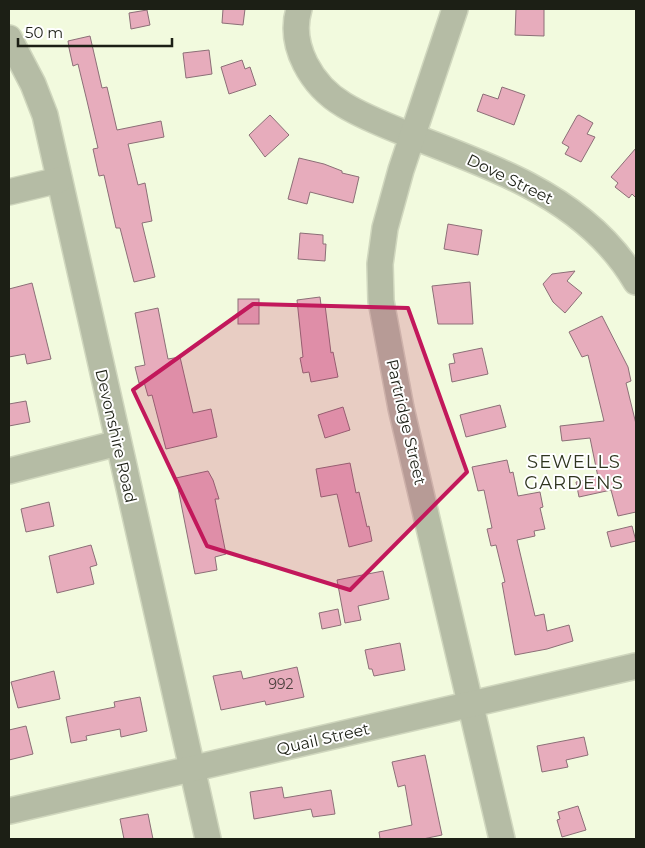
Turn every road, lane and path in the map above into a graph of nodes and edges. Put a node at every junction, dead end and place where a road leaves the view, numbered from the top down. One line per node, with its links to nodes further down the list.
1 (300, 9): 4 (street, Dove Street)
2 (455, 9): 4 (street, Partridge Street)
3 (9, 38): 5 (street, Devonshire Road)
4 (412, 136): 7 (street, Dove Street); 11 (street, Partridge Street)
5 (59, 180): 6 (street); 8 (street, Devonshire Road)
6 (9, 192)
7 (636, 282)
8 (118, 443): 9 (street); 12 (street, Devonshire Road)
9 (9, 471)
10 (636, 666): 11 (street, Quail Street)
11 (470, 705): 12 (street, Quail Street); 15 (street, Partridge Street)
12 (191, 770): 13 (street, Quail Street); 14 (street, Devonshire Road)
13 (9, 811)
14 (208, 839)
15 (502, 839)

